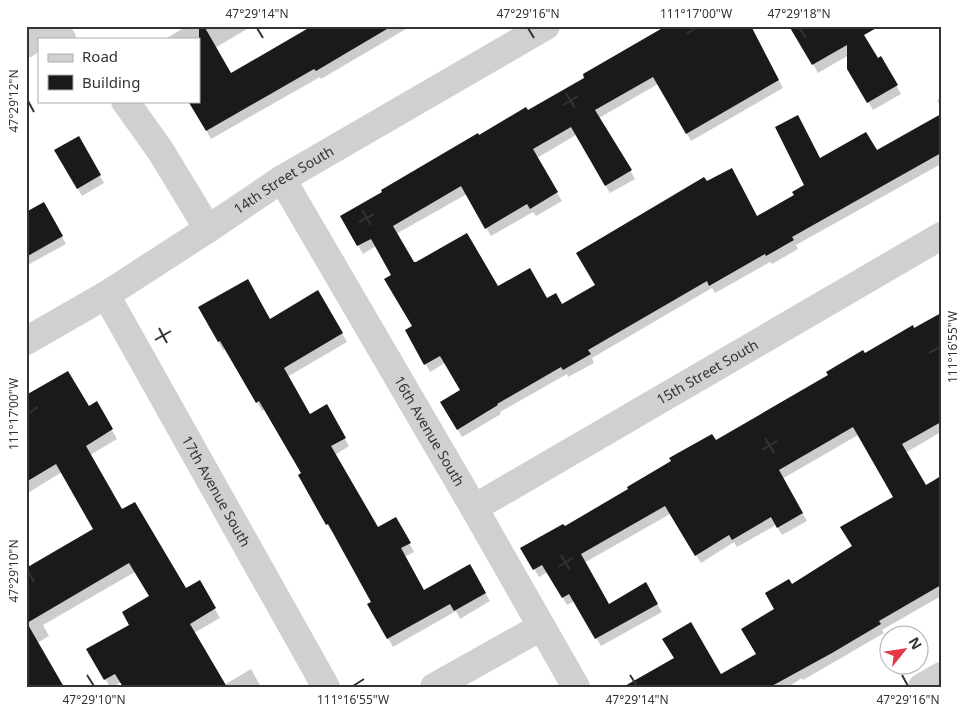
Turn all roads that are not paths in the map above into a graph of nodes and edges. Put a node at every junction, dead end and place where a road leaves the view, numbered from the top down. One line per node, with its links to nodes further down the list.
1 (43, 26): 5 (street)
2 (49, 26): 4 (street)
3 (546, 26): 7 (street, 14th Street South)
4 (61, 38)
5 (26, 44)
6 (126, 102): 8 (street)
7 (282, 179): 8 (street, 14th Street South); 12 (street, 16th Avenue South)
8 (208, 229): 10 (street, 14th Street South)
9 (941, 236): 12 (street, 15th Street South)
10 (106, 295): 11 (street, 14th Street South); 15 (street, 17th Avenue South)
11 (26, 341)
12 (474, 508): 13 (street, 16th Avenue South)
13 (541, 627): 16 (street); 17 (street, 16th Avenue South)
14 (941, 676): 18 (street)
15 (326, 687)
16 (434, 687)
17 (576, 687)
18 (922, 687)

